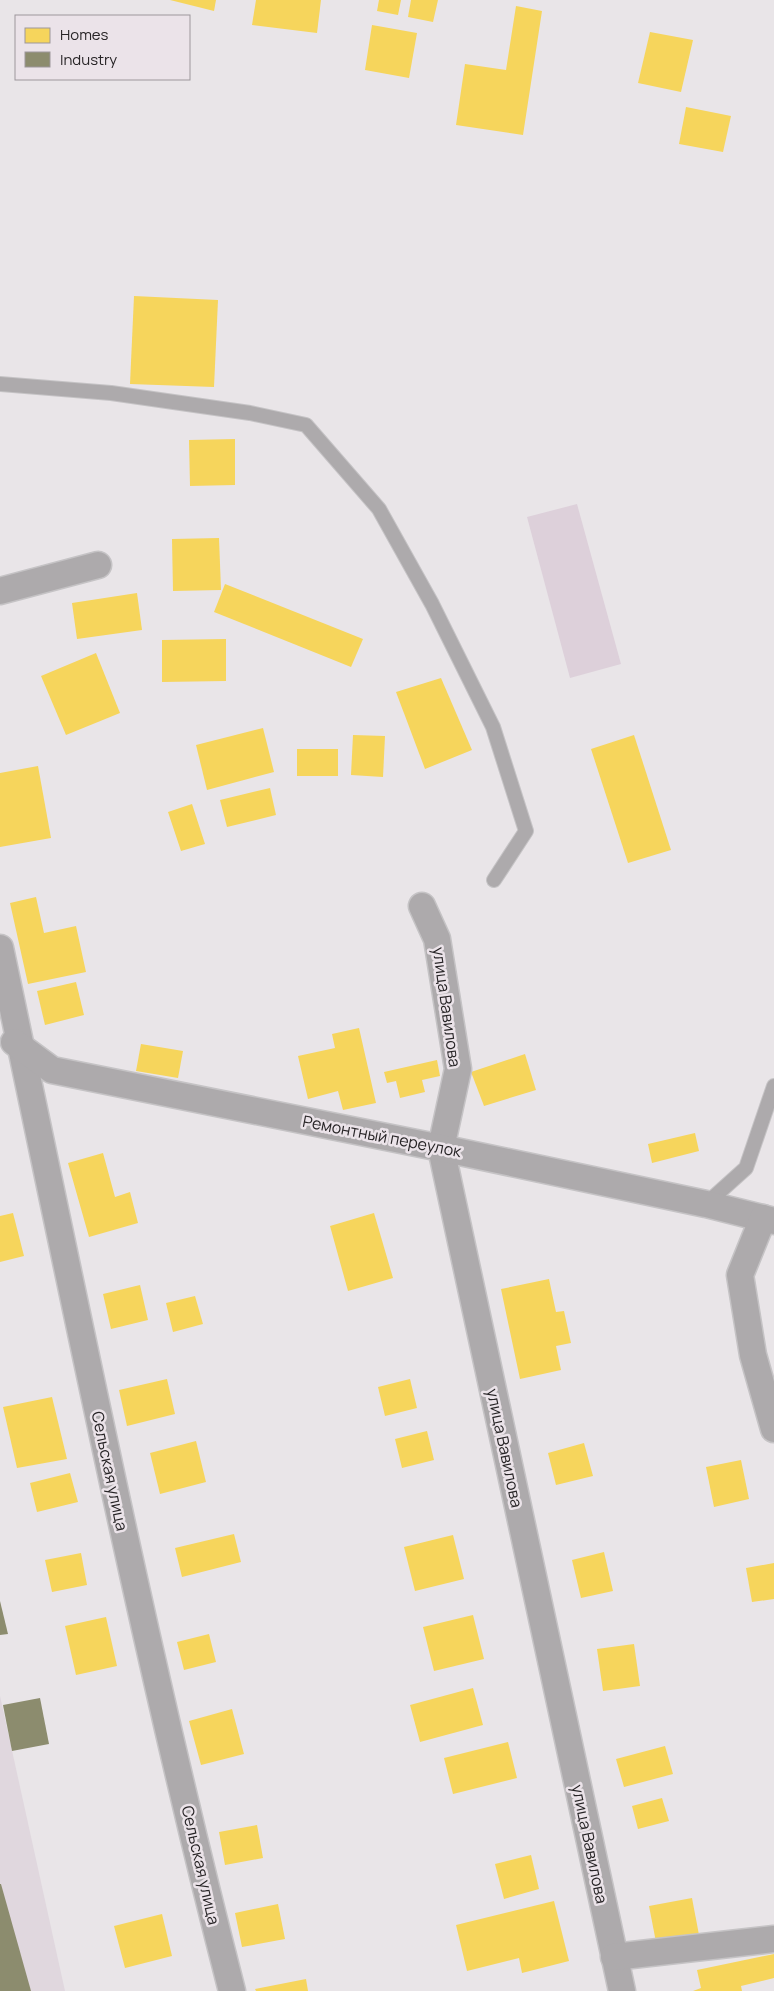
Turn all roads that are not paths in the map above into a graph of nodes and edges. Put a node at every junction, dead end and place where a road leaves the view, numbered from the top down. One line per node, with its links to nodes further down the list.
1 (0, 384): 4 (lane)
2 (98, 565): 3 (street)
3 (0, 591)
4 (494, 880)
5 (422, 906): 10 (street, улица Вавилова)
6 (0, 948): 8 (street, Сельская улица)
7 (0, 1032): 8 (street, Ремонтный переулок)
8 (21, 1047): 10 (street, Ремонтный переулок); 16 (street, Сельская улица)
9 (774, 1086): 11 (lane)
10 (441, 1148): 11 (street, Ремонтный переулок); 15 (street, улица Вавилова)
11 (706, 1204): 12 (street, Ремонтный переулок)
12 (768, 1220): 13 (street)
13 (774, 1429)
14 (774, 1939): 15 (street)
15 (614, 1958): 17 (street, улица Вавилова)
16 (232, 1991)
17 (622, 1991)

